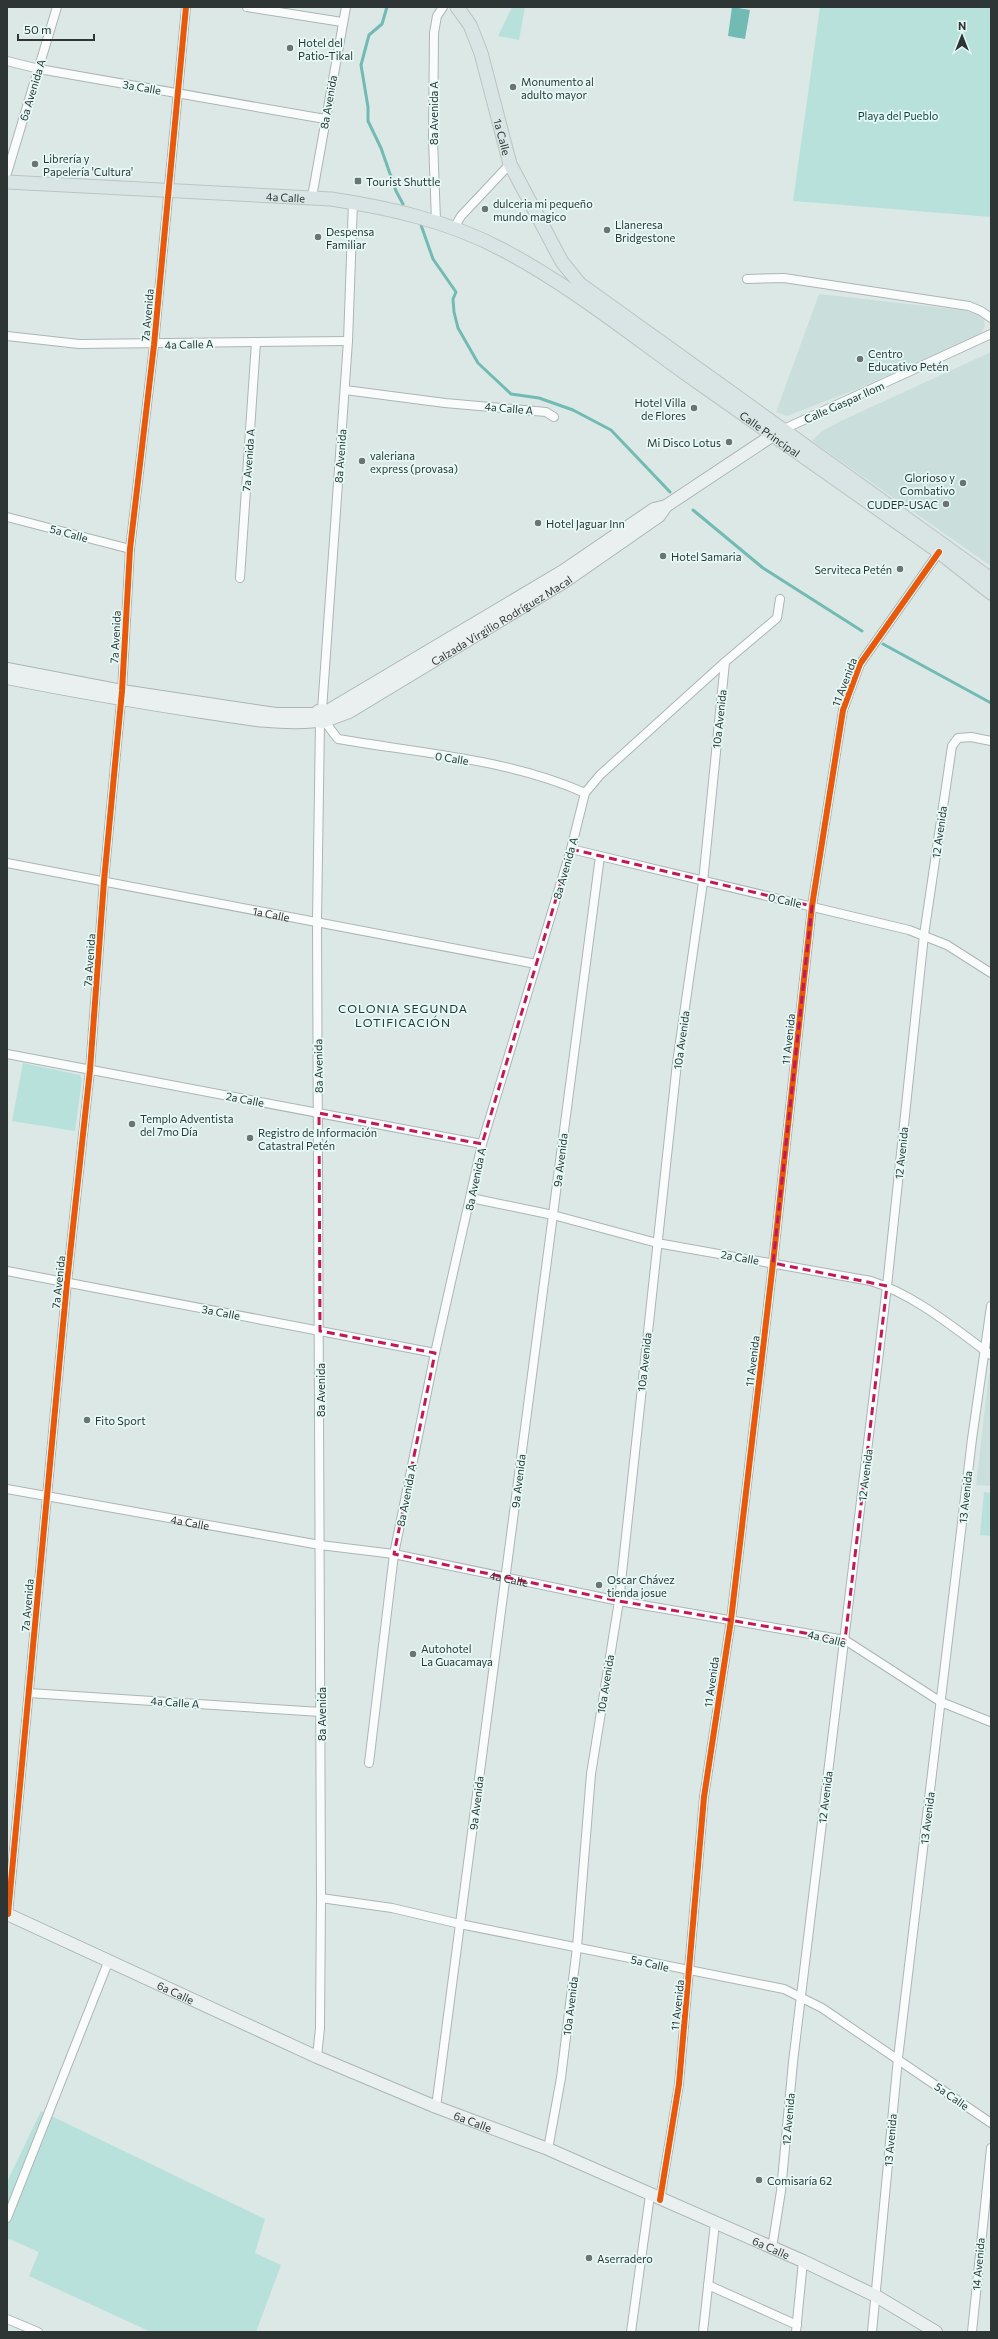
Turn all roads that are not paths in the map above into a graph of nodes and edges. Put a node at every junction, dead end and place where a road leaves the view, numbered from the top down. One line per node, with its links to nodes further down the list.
1 (58, 7): 9 (street, 6a Avenida A)
2 (186, 7): 10 (street, 7a Avenida)
3 (247, 7): 7 (street)
4 (346, 7): 7 (street, 8a Avenida)
5 (443, 7): 18 (street, 8a Avenida A)
6 (457, 7): 12 (main road, 1a Calle)
7 (342, 22): 11 (street, 8a Avenida)
8 (7, 62): 9 (street, 3a Calle)
9 (39, 69): 10 (street, 3a Calle); 13 (street, 6a Avenida A)
10 (178, 94): 11 (street, 3a Calle); 15 (street, 7a Avenida)
11 (325, 118): 16 (street, 8a Avenida)
12 (510, 164): 19 (street); 20 (main road, 1a Calle)
13 (7, 174)
14 (7, 182): 15 (main road, 4a Calle)
15 (168, 192): 16 (main road, 4a Calle); 28 (street, 7a Avenida)
16 (312, 197): 17 (main road, 4a Calle)
17 (353, 202): 18 (main road, 4a Calle); 26 (street, 8a Avenida)
18 (436, 221): 19 (main road, 4a Calle)
19 (454, 228): 21 (main road, 4a Calle)
20 (562, 262): 31 (main road, Calle Principal)
21 (548, 277): 32 (main road, Calle Principal)
22 (747, 279): 23 (street)
23 (991, 318)
24 (991, 334): 31 (street, Calle Gaspar Ilom)
25 (7, 336): 28 (street, 4a Calle A)
26 (348, 340): 27 (street, 4a Calle A); 29 (street, 8a Avenida)
27 (256, 342): 28 (street, 4a Calle A); 36 (street, 7a Avenida A)
28 (154, 344): 34 (street, 7a Avenida)
29 (344, 390): 30 (street, 4a Calle A); 44 (street, 8a Avenida)
30 (554, 417)
31 (784, 429): 32 (main road, Calzada Virgilio Rodríguez Macal); 37 (main road, Calle Principal)
32 (772, 435): 35 (main road, Calle Principal); 44 (main road, Calzada Virgilio Rodríguez Macal)
33 (7, 517): 34 (street, 5a Calle)
34 (130, 549): 43 (street, 7a Avenida)
35 (939, 552): 38 (main road, Calle Principal); 52 (street, 11 Avenida)
36 (240, 578)
37 (991, 579)
38 (991, 593)
39 (780, 599): 40 (street)
40 (725, 662): 46 (street, 8a Avenida A); 51 (street, 10a Avenida)
41 (7, 669): 43 (main road, Calzada Virgilio Rodríguez Macal)
42 (7, 678): 43 (main road, Calzada Virgilio Rodríguez Macal)
43 (122, 696): 44 (main road, Calzada Virgilio Rodríguez Macal); 50 (street, 7a Avenida)
44 (322, 717): 46 (street, 0 Calle); 53 (street, 8a Avenida)
45 (991, 741): 54 (street, 12 Avenida)
46 (585, 793): 47 (street, 8a Avenida A)
47 (571, 849): 48 (street, 0 Calle); 55 (street, 8a Avenida A)
48 (600, 856): 51 (street, 0 Calle); 62 (street, 9a Avenida)
49 (7, 863): 50 (street, 1a Calle)
50 (104, 881): 53 (street, 1a Calle); 58 (street, 7a Avenida)
51 (704, 882): 52 (street, 0 Calle); 63 (street, 10a Avenida)
52 (812, 906): 54 (street, 0 Calle); 64 (street, 11 Avenida)
53 (317, 922): 55 (street, 1a Calle); 59 (street, 8a Avenida)
54 (924, 935): 56 (street, 0 Calle); 67 (street, 12 Avenida)
55 (536, 964): 60 (street, 8a Avenida A)
56 (991, 973)
57 (7, 1054): 58 (street, 2a Calle)
58 (90, 1070): 59 (street, 2a Calle); 66 (street, 7a Avenida)
59 (319, 1113): 60 (street, 2a Calle); 69 (street, 8a Avenida)
60 (482, 1144): 61 (street, 8a Avenida A)
61 (471, 1198): 62 (street, 2a Calle); 70 (street, 8a Avenida A)
62 (553, 1215): 63 (street, 2a Calle); 76 (street, 9a Avenida)
63 (657, 1243): 64 (street, 2a Calle); 77 (street, 10a Avenida)
64 (773, 1263): 67 (street, 2a Calle); 78 (street, 11 Avenida)
65 (7, 1271): 66 (street, 3a Calle)
66 (67, 1282): 69 (street, 3a Calle); 73 (street, 7a Avenida)
67 (887, 1286): 71 (street, 2a Calle); 79 (street, 12 Avenida)
68 (991, 1306): 71 (street, 13 Avenida)
69 (320, 1331): 70 (street, 3a Calle); 74 (street, 8a Avenida)
70 (434, 1353): 75 (street, 8a Avenida A)
71 (988, 1353): 81 (street, 13 Avenida)
72 (7, 1489): 73 (street, 4a Calle)
73 (47, 1497): 74 (street, 4a Calle); 80 (street, 7a Avenida)
74 (320, 1545): 75 (street, 4a Calle); 82 (street, 8a Avenida)
75 (394, 1554): 76 (street, 4a Calle); 84 (street, 8a Avenida A)
76 (506, 1577): 77 (street, 4a Calle); 87 (street, 9a Avenida)
77 (619, 1601): 78 (street, 4a Calle); 88 (street, 10a Avenida)
78 (731, 1620): 79 (street, 4a Calle); 90 (street, 11 Avenida)
79 (845, 1640): 81 (street, 4a Calle); 91 (street, 12 Avenida)
80 (29, 1693): 82 (street, 4a Calle A); 86 (street, 7a Avenida)
81 (942, 1702): 83 (street, 4a Calle); 93 (street, 13 Avenida)
82 (321, 1712): 85 (street, 8a Avenida)
83 (991, 1722)
84 (369, 1763)
85 (320, 1898): 87 (street, 5a Calle); 92 (street, 8a Avenida)
86 (8, 1914): 89 (main road, 6a Calle)
87 (460, 1924): 88 (street, 5a Calle); 94 (street, 9a Avenida)
88 (577, 1947): 90 (street, 5a Calle); 97 (street, 10a Avenida)
89 (109, 1960): 92 (main road, 6a Calle); 99 (street)
90 (690, 1972): 91 (street, 5a Calle); 100 (street, 11 Avenida)
91 (800, 1997): 93 (street, 5a Calle); 103 (street, 12 Avenida)
92 (317, 2057): 94 (main road, 6a Calle)
93 (898, 2058): 95 (street, 5a Calle); 106 (street, 13 Avenida)
94 (436, 2107): 97 (main road, 6a Calle)
95 (991, 2123)
96 (991, 2148): 114 (street, 14 Avenida)
97 (548, 2149): 100 (main road, 6a Calle)
98 (7, 2194): 99 (street)
99 (16, 2196): 101 (street)
100 (655, 2197): 102 (main road, 6a Calle); 110 (street, 11 Avenida)
101 (7, 2218)
102 (715, 2223): 103 (main road, 6a Calle); 105 (street)
103 (772, 2248): 104 (main road, 6a Calle)
104 (802, 2261): 106 (main road, 6a Calle); 108 (street)
105 (708, 2285): 108 (street); 111 (street)
106 (876, 2296): 112 (street, 13 Avenida); 113 (main road, 6a Calle)
107 (7, 2319): 109 (street)
108 (796, 2328)
109 (38, 2332)
110 (631, 2332)
111 (703, 2332)
112 (872, 2332)
113 (936, 2332)
114 (972, 2332)

